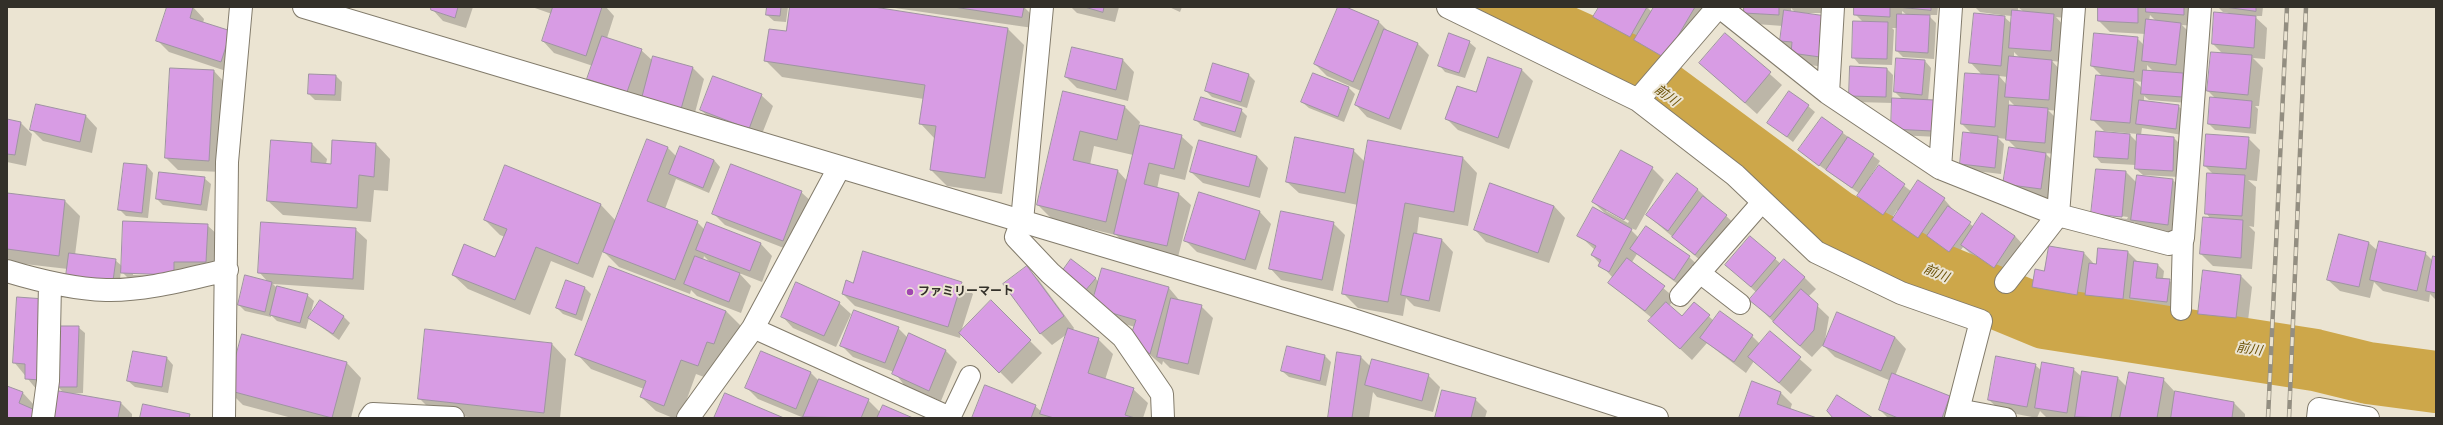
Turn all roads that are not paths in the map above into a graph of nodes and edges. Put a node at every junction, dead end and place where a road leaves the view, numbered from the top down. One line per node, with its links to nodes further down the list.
1 (241, 7): 18 (street)
2 (304, 7): 12 (street)
3 (1042, 7): 16 (street)
4 (1448, 7): 11 (street)
5 (1719, 7): 10 (street); 11 (street)
6 (1833, 7): 10 (street)
7 (1951, 7): 13 (street)
8 (2074, 7): 15 (street)
9 (2200, 7): 17 (street)
10 (1828, 93): 13 (street)
11 (1638, 100): 14 (street)
12 (839, 168): 16 (street); 26 (street)
13 (1940, 168): 15 (street)
14 (1763, 201): 20 (lane); 28 (street)
15 (2058, 215): 17 (street); 21 (street)
16 (1022, 221): 35 (street); 36 (street)
17 (2184, 238): 25 (lane)
18 (227, 270): 22 (street); 31 (street)
19 (7, 271): 22 (street)
20 (1700, 273): 23 (lane); 24 (lane)
21 (2006, 282)
22 (50, 284): 30 (street)
23 (1680, 296)
24 (1740, 304)
25 (2181, 310)
26 (753, 328): 29 (lane); 34 (street)
27 (970, 376): 29 (lane)
28 (1957, 414): 37 (lane)
29 (950, 417)
30 (43, 418)
31 (224, 418)
32 (370, 418): 33 (street)
33 (453, 418)
34 (688, 418)
35 (1164, 418)
36 (1657, 418)
37 (2006, 418)
38 (2318, 418): 39 (street)
39 (2368, 418)

